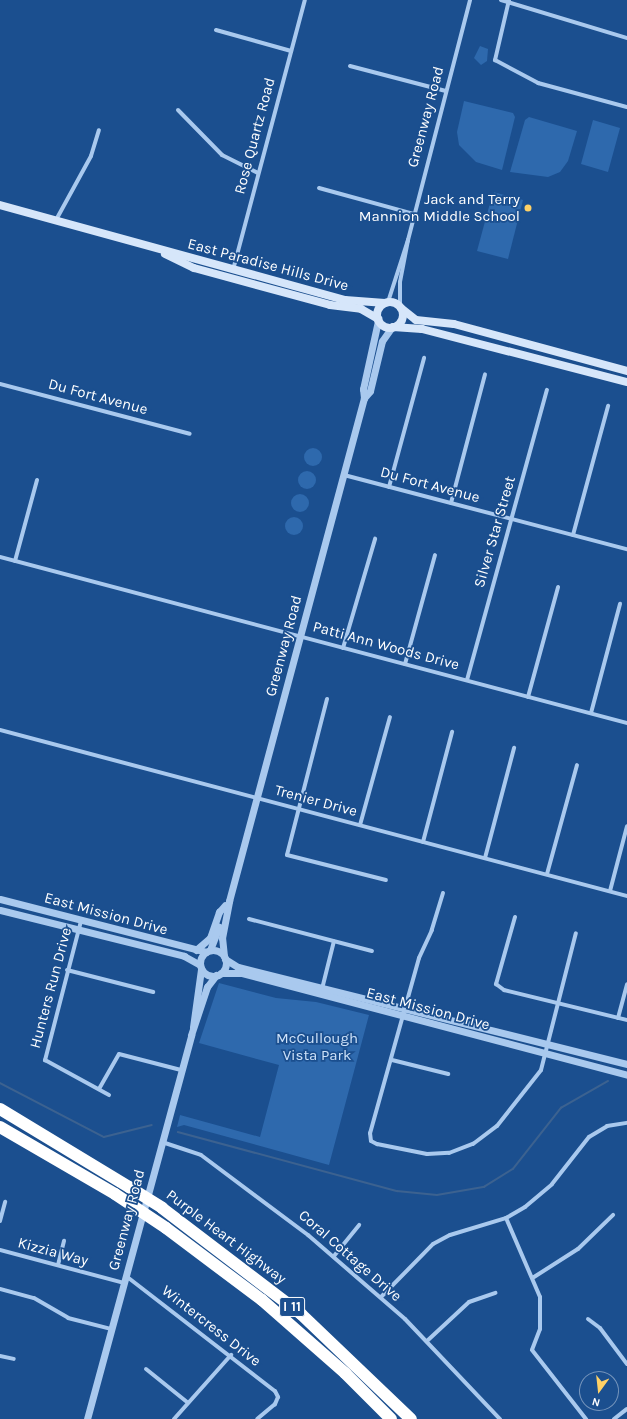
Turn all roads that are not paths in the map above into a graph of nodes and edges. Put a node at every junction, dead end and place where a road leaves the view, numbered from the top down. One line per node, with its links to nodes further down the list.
1 (305, 0): 7 (street, Rose Quartz Road)
2 (470, 0): 9 (street, Greenway Road)
3 (501, 0): 4 (street)
4 (509, 1): 6 (street); 10 (street)
5 (216, 30): 7 (street)
6 (627, 38)
7 (291, 50): 13 (street, Rose Quartz Road)
8 (350, 66): 9 (street)
9 (446, 91): 16 (street, Greenway Road)
10 (627, 107)
11 (178, 110): 13 (street)
12 (99, 130): 17 (street)
13 (258, 173): 19 (street, Rose Quartz Road)
14 (319, 188): 16 (street)
15 (0, 205): 17 (main road, East Paradise Hills Drive)
16 (414, 214): 18 (street, Greenway Road)
17 (56, 220): 19 (main road, East Paradise Hills Drive)
18 (408, 240): 20 (street, Greenway Road); 21 (street, Greenway Road)
19 (232, 274): 20 (main road, East Paradise Hills Drive); 22 (main road, East Paradise Hills Drive)
20 (386, 303): 21 (main road); 22 (main road)
21 (401, 307): 23 (main road); 25 (main road)
22 (378, 320): 23 (main road); 30 (street, Greenway Road)
23 (392, 327): 27 (main road); 30 (street, Greenway Road)
24 (424, 358): 35 (street)
25 (627, 371)
26 (485, 374): 36 (street)
27 (627, 382)
28 (0, 384): 32 (street, Du Fort Avenue)
29 (547, 390): 37 (street, Silver Star Street)
30 (364, 398): 33 (street, Greenway Road)
31 (608, 406): 38 (street)
32 (190, 434)
33 (344, 475): 35 (street, Du Fort Avenue); 46 (street, Greenway Road)
34 (37, 480): 43 (street)
35 (389, 486): 36 (street, Du Fort Avenue)
36 (450, 503): 37 (street, Du Fort Avenue)
37 (511, 519): 38 (street, Du Fort Avenue); 49 (street, Silver Star Street)
38 (574, 535): 40 (street, Du Fort Avenue)
39 (375, 539): 47 (street)
40 (627, 549)
41 (434, 555): 48 (street)
42 (0, 557): 43 (street, Patti Ann Woods Drive)
43 (15, 561): 46 (street, Patti Ann Woods Drive)
44 (558, 587): 50 (street)
45 (620, 604): 52 (street)
46 (300, 636): 47 (street, Patti Ann Woods Drive); 59 (street, Greenway Road)
47 (344, 648): 48 (street, Patti Ann Woods Drive)
48 (405, 664): 49 (street, Patti Ann Woods Drive)
49 (467, 680): 50 (street, Patti Ann Woods Drive)
50 (528, 697): 52 (street, Patti Ann Woods Drive)
51 (327, 699): 60 (street)
52 (590, 713): 54 (street, Patti Ann Woods Drive)
53 (390, 717): 61 (street)
54 (627, 722)
55 (0, 730): 59 (street, Trenier Drive)
56 (452, 732): 63 (street)
57 (514, 748): 64 (street)
58 (577, 765): 65 (street)
59 (256, 798): 60 (street, Trenier Drive); 71 (street, Greenway Road)
60 (298, 809): 61 (street, Trenier Drive); 66 (street)
61 (360, 825): 63 (street, Trenier Drive)
62 (627, 826): 67 (street)
63 (423, 842): 64 (street, Trenier Drive)
64 (485, 858): 65 (street, Trenier Drive)
65 (547, 874): 67 (street, Trenier Drive)
66 (386, 880)
67 (610, 891): 69 (street, Trenier Drive)
68 (443, 893): 90 (street)
69 (627, 896)
70 (0, 899): 75 (street, East Mission Drive)
71 (227, 903): 79 (street); 80 (street, Greenway Road); 82 (street, Greenway Road)
72 (1, 913): 76 (street, East Mission Drive)
73 (515, 917): 89 (street)
74 (249, 919): 78 (street)
75 (81, 921): 76 (street, Hunters Run Drive); 79 (street, East Mission Drive)
76 (78, 930): 83 (street, East Mission Drive); 84 (street, Hunters Run Drive)
77 (576, 933): 89 (street)
78 (334, 942): 81 (street); 87 (street)
79 (196, 950): 80 (street, East Mission Drive)
80 (208, 951): 82 (street, East Mission Drive); 83 (street, Greenway Road)
81 (372, 951)
82 (224, 957): 85 (street, Greenway Road); 87 (street, East Mission Drive)
83 (201, 967): 85 (street, East Mission Drive); 94 (street, Greenway Road)
84 (67, 970): 88 (street); 102 (street, Hunters Run Drive)
85 (219, 974): 87 (street, East Mission Drive); 94 (street, Greenway Road)
86 (627, 984): 92 (street)
87 (321, 990): 90 (street, East Mission Drive); 91 (street, East Mission Drive)
88 (153, 992)
89 (557, 1002): 92 (street); 95 (street)
90 (406, 1006): 91 (street); 95 (street, East Mission Drive)
91 (403, 1016): 96 (street, East Mission Drive); 97 (street)
92 (618, 1018): 93 (street)
93 (627, 1020)
94 (193, 1027): 99 (street, Greenway Road)
95 (546, 1043): 96 (street); 98 (street, East Mission Drive)
96 (545, 1054): 97 (street); 101 (street, East Mission Drive)
97 (392, 1060): 100 (street)
98 (627, 1064)
99 (181, 1070): 102 (street); 107 (street, Greenway Road)
100 (448, 1074)
101 (627, 1075)
102 (99, 1089): 103 (street, Hunters Run Drive)
103 (109, 1095)
104 (0, 1109): 136 (highway, Purple Heart Highway / I 11, bridge)
105 (627, 1123): 110 (street)
106 (0, 1127): 135 (highway, Purple Heart Highway / I 11, bridge)
107 (162, 1142): 115 (street, Coral Cottage Drive); 118 (street, Greenway Road)
108 (5, 1202): 111 (street)
109 (613, 1215): 117 (street)
110 (506, 1218): 117 (street); 121 (street)
111 (0, 1221)
112 (359, 1225): 115 (street)
113 (64, 1241): 116 (street)
114 (0, 1250): 116 (street, Kizzia Way)
115 (334, 1256): 121 (street, Coral Cottage Drive)
116 (58, 1265): 118 (street, Kizzia Way)
117 (534, 1276): 138 (street)
118 (125, 1279): 123 (street, Greenway Road); 125 (street, Wintercress Drive)
119 (0, 1289): 123 (street)
120 (495, 1294): 124 (street)
121 (381, 1297): 124 (street, Coral Cottage Drive)
122 (588, 1319): 128 (street)
123 (111, 1329): 132 (street, Greenway Road)
124 (427, 1341): 137 (street, Coral Cottage Drive)
125 (231, 1355): 130 (street); 134 (street, Wintercress Drive)
126 (0, 1356): 127 (street)
127 (14, 1359)
128 (627, 1364)
129 (146, 1369): 130 (street)
130 (188, 1402): 133 (street)
131 (627, 1409): 139 (street)
132 (87, 1419)
133 (174, 1419)
134 (257, 1419)
135 (391, 1419)
136 (411, 1419)
137 (500, 1419)
138 (586, 1419)
139 (614, 1419)

